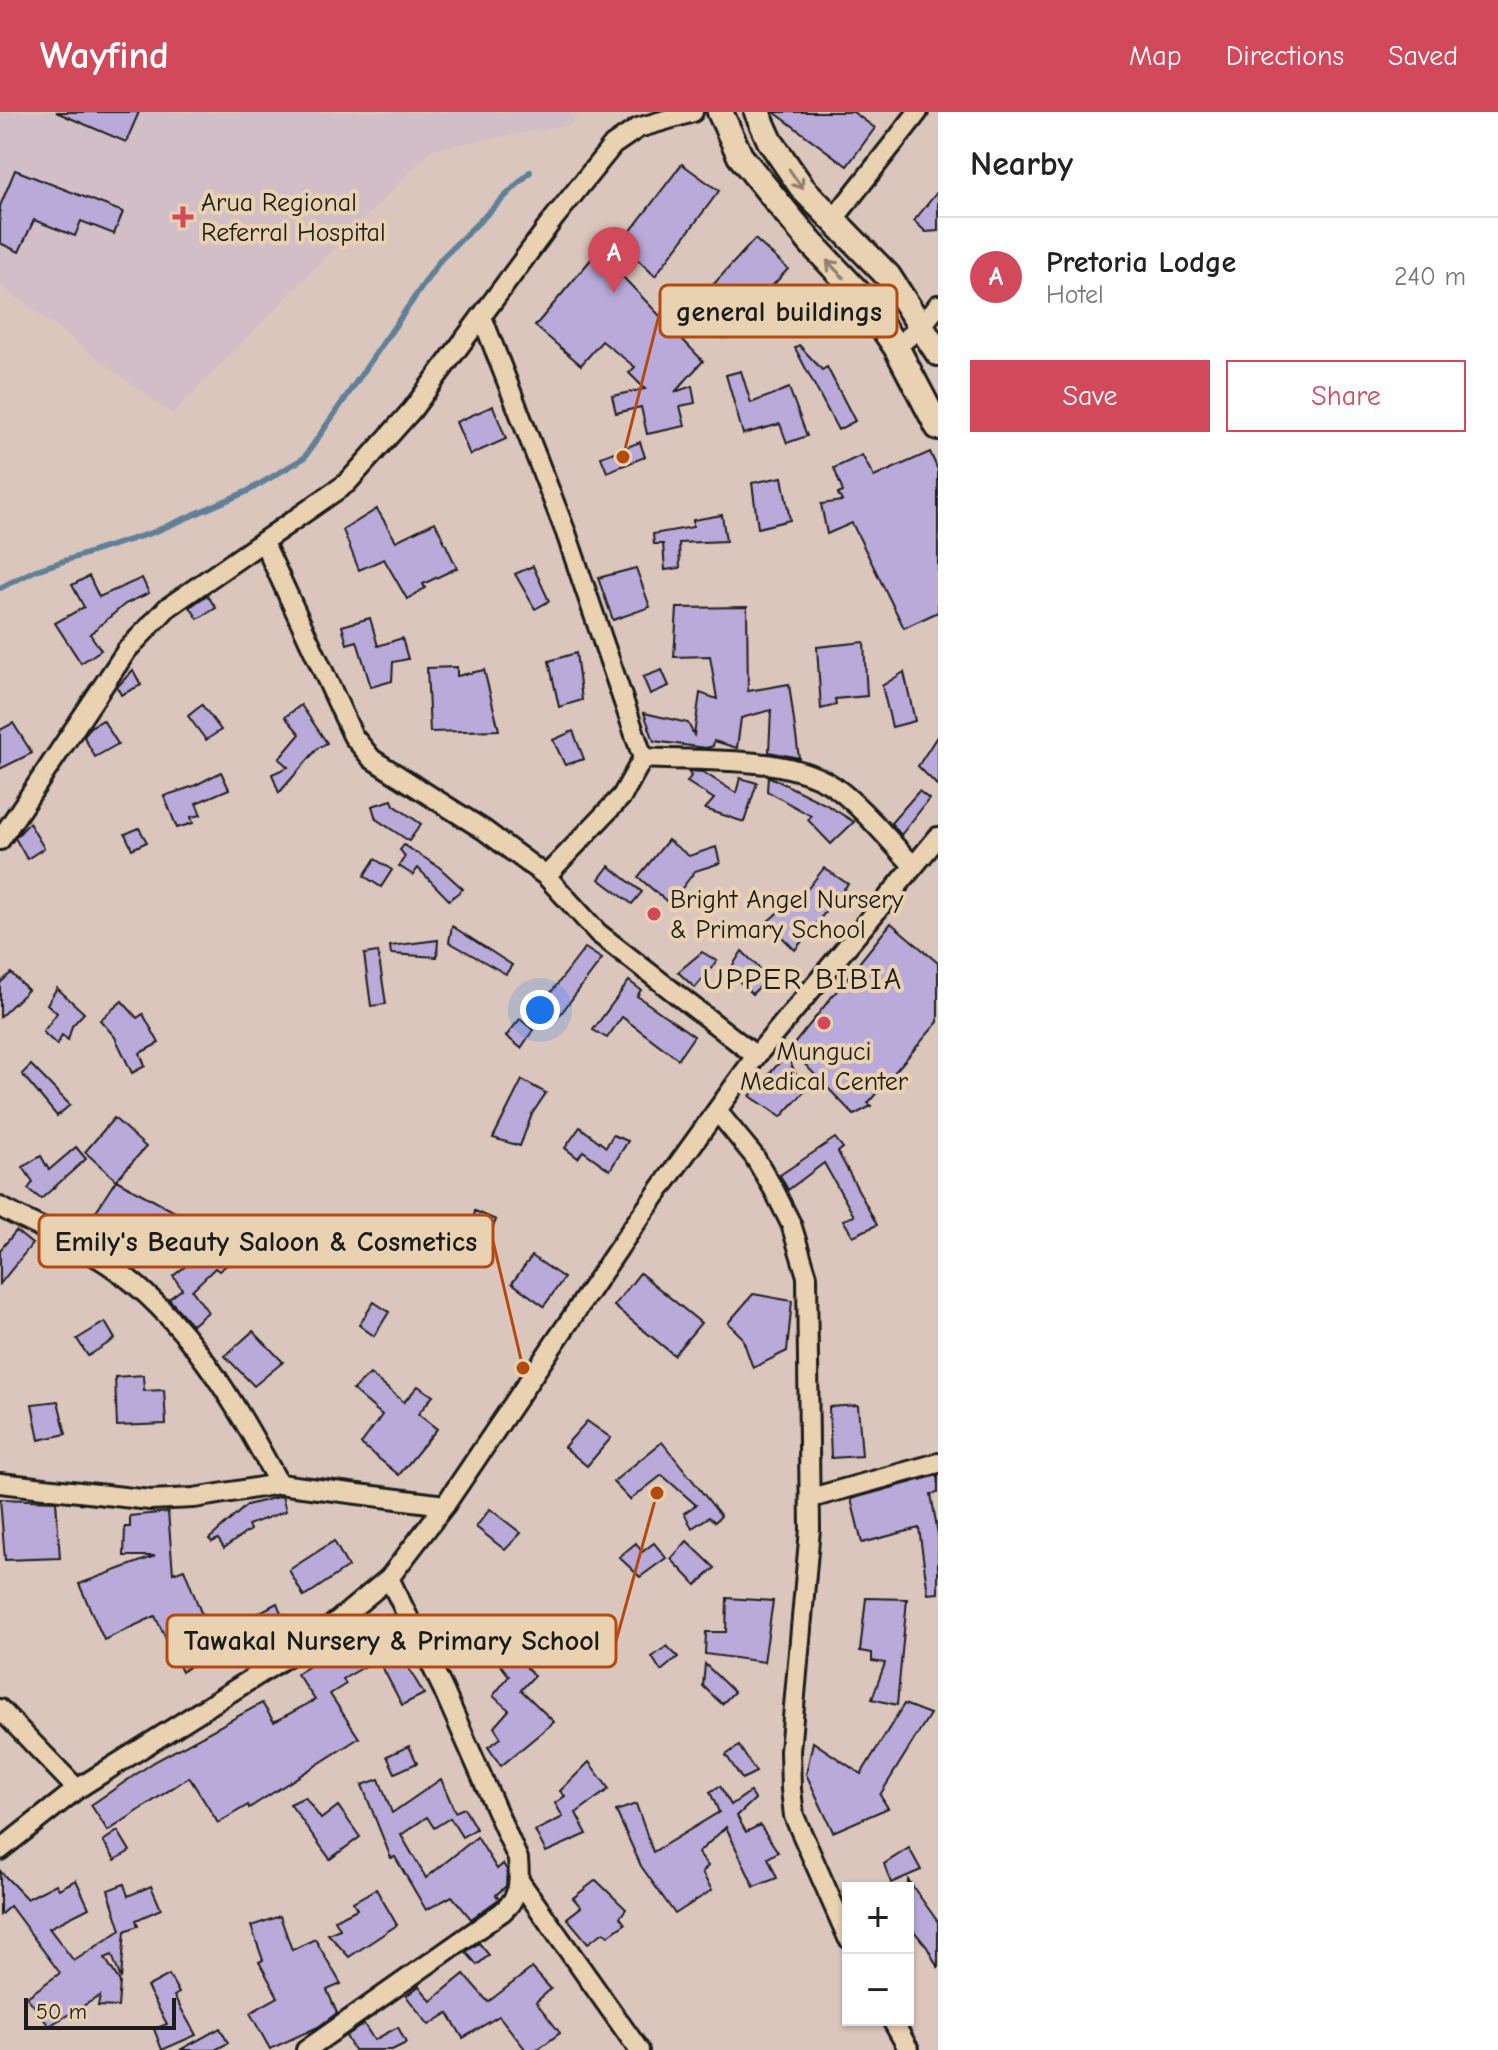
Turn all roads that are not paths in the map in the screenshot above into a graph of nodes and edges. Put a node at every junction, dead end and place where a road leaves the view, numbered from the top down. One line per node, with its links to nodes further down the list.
1 (693, 112): 7 (street)
2 (720, 112): 9 (main road, one-way to 2)
3 (757, 112): 5 (main road, one-way to 5)
4 (918, 112): 5 (street)
5 (834, 219): 8 (main road)
6 (938, 305): 8 (street)
7 (482, 317): 12 (street); 13 (street)
8 (922, 326): 9 (street); 10 (main road)
9 (896, 347): 11 (main road)
10 (938, 353)
11 (938, 427)
12 (264, 543): 15 (street); 17 (street)
13 (643, 758): 16 (street); 17 (street)
14 (938, 837): 16 (street)
15 (0, 840)
16 (913, 865): 18 (street)
17 (546, 876): 18 (street)
18 (756, 1056): 19 (street)
19 (717, 1111): 24 (street); 25 (street)
20 (0, 1207): 23 (street)
21 (938, 1463): 24 (street)
22 (0, 1483): 23 (street)
23 (279, 1484): 25 (street)
24 (811, 1498): 31 (street)
25 (445, 1505): 26 (street)
26 (389, 1578): 28 (street); 30 (street)
27 (0, 1709): 28 (street)
28 (77, 1789): 29 (street)
29 (0, 1850)
30 (520, 1882): 33 (street); 34 (street)
31 (842, 1924)
32 (895, 2026): 35 (street)
33 (306, 2050)
34 (639, 2050)
35 (909, 2050)

